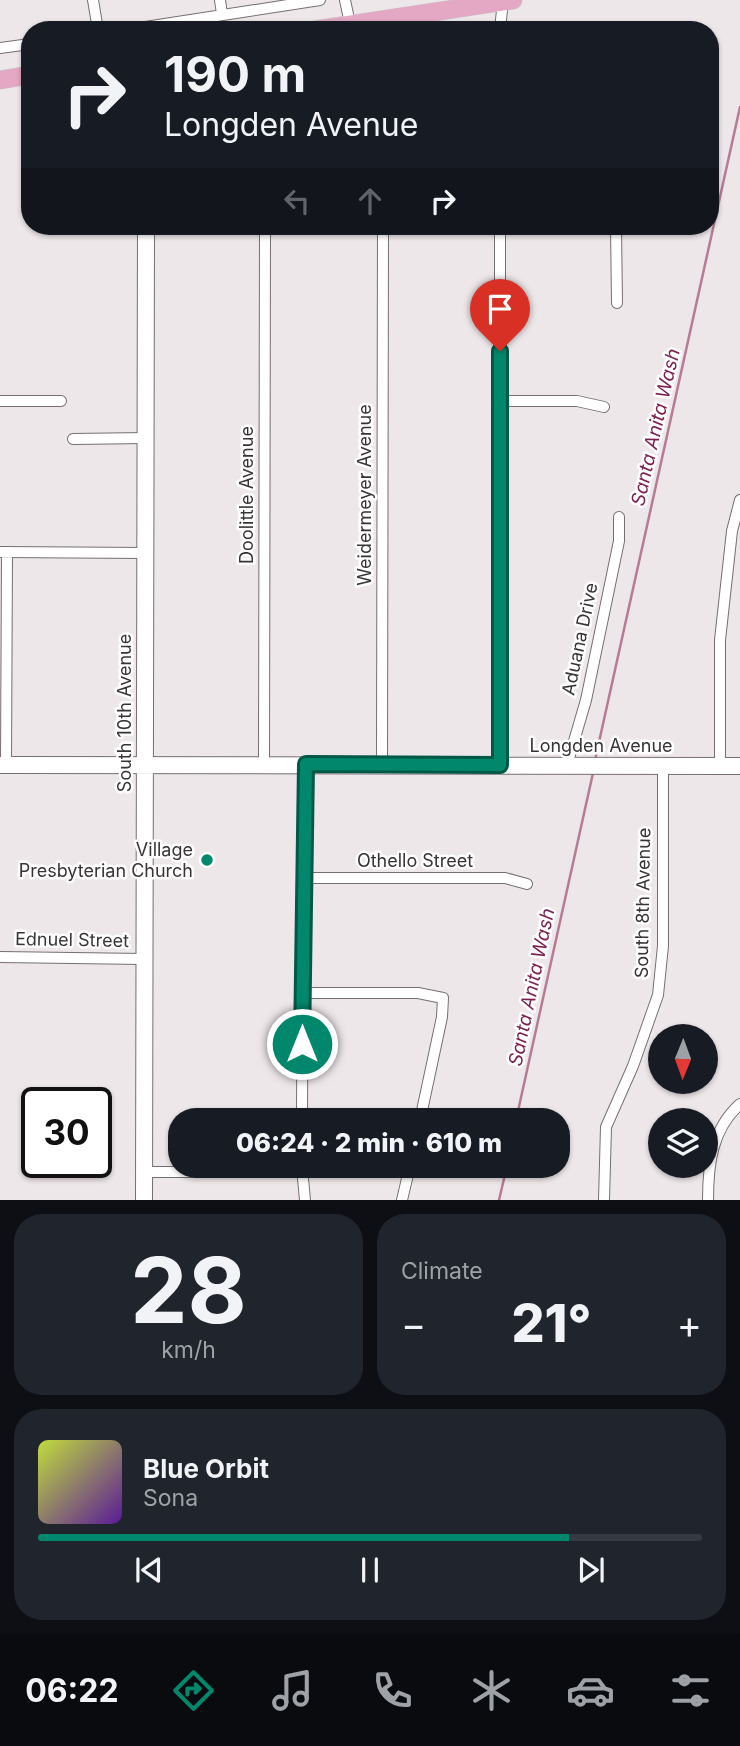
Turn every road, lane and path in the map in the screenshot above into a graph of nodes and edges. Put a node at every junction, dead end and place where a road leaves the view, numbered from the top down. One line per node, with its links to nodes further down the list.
1 (93, 0): 7 (street)
2 (220, 0): 6 (street)
3 (320, 0): 6 (street)
4 (345, 0): 9 (street)
5 (506, 1): 10 (main road); 11 (street)
6 (222, 14): 8 (street)
7 (96, 21)
8 (180, 21)
9 (349, 21)
10 (370, 21)
11 (502, 21)
12 (21, 45): 13 (street)
13 (0, 48)
14 (21, 76): 15 (main road)
15 (0, 80)
16 (146, 235): 26 (street, South 10th Avenue)
17 (265, 235): 32 (street, Doolittle Avenue)
18 (383, 235): 36 (street, Weidermeyer Avenue)
19 (500, 235): 24 (street)
20 (616, 235): 21 (street)
21 (617, 303)
22 (0, 401): 23 (street)
23 (61, 401)
24 (500, 401): 25 (street); 37 (street)
25 (604, 407)
26 (145, 438): 27 (street); 31 (street, South 10th Avenue)
27 (73, 439)
28 (740, 499): 40 (street)
29 (619, 517): 38 (street, Aduana Drive)
30 (4, 552): 31 (street); 34 (street)
31 (145, 553): 35 (street, South 10th Avenue)
32 (264, 764): 33 (street, Longden Avenue); 35 (street, Longden Avenue)
33 (306, 764): 36 (street, Longden Avenue); 42 (street)
34 (3, 765): 35 (street, Longden Avenue)
35 (145, 765): 45 (street, South 10th Avenue)
36 (382, 765): 37 (street, Longden Avenue)
37 (500, 765): 38 (street, Longden Avenue)
38 (567, 765): 39 (street, Longden Avenue)
39 (663, 765): 40 (street, Longden Avenue); 57 (street, South 8th Avenue)
40 (720, 766): 41 (street, Longden Avenue)
41 (740, 766)
42 (303, 878): 43 (street, Othello Street); 46 (street)
43 (527, 884)
44 (0, 957): 45 (street, Ednuel Street)
45 (144, 959): 50 (street, South 10th Avenue)
46 (302, 993): 48 (street); 49 (street)
47 (740, 1104): 58 (street)
48 (302, 1108)
49 (423, 1108)
50 (144, 1172): 51 (street); 54 (street, South 10th Avenue)
51 (168, 1172)
52 (303, 1178): 55 (street)
53 (407, 1178): 56 (street)
54 (144, 1200)
55 (305, 1200)
56 (402, 1200)
57 (604, 1200)
58 (708, 1200)

